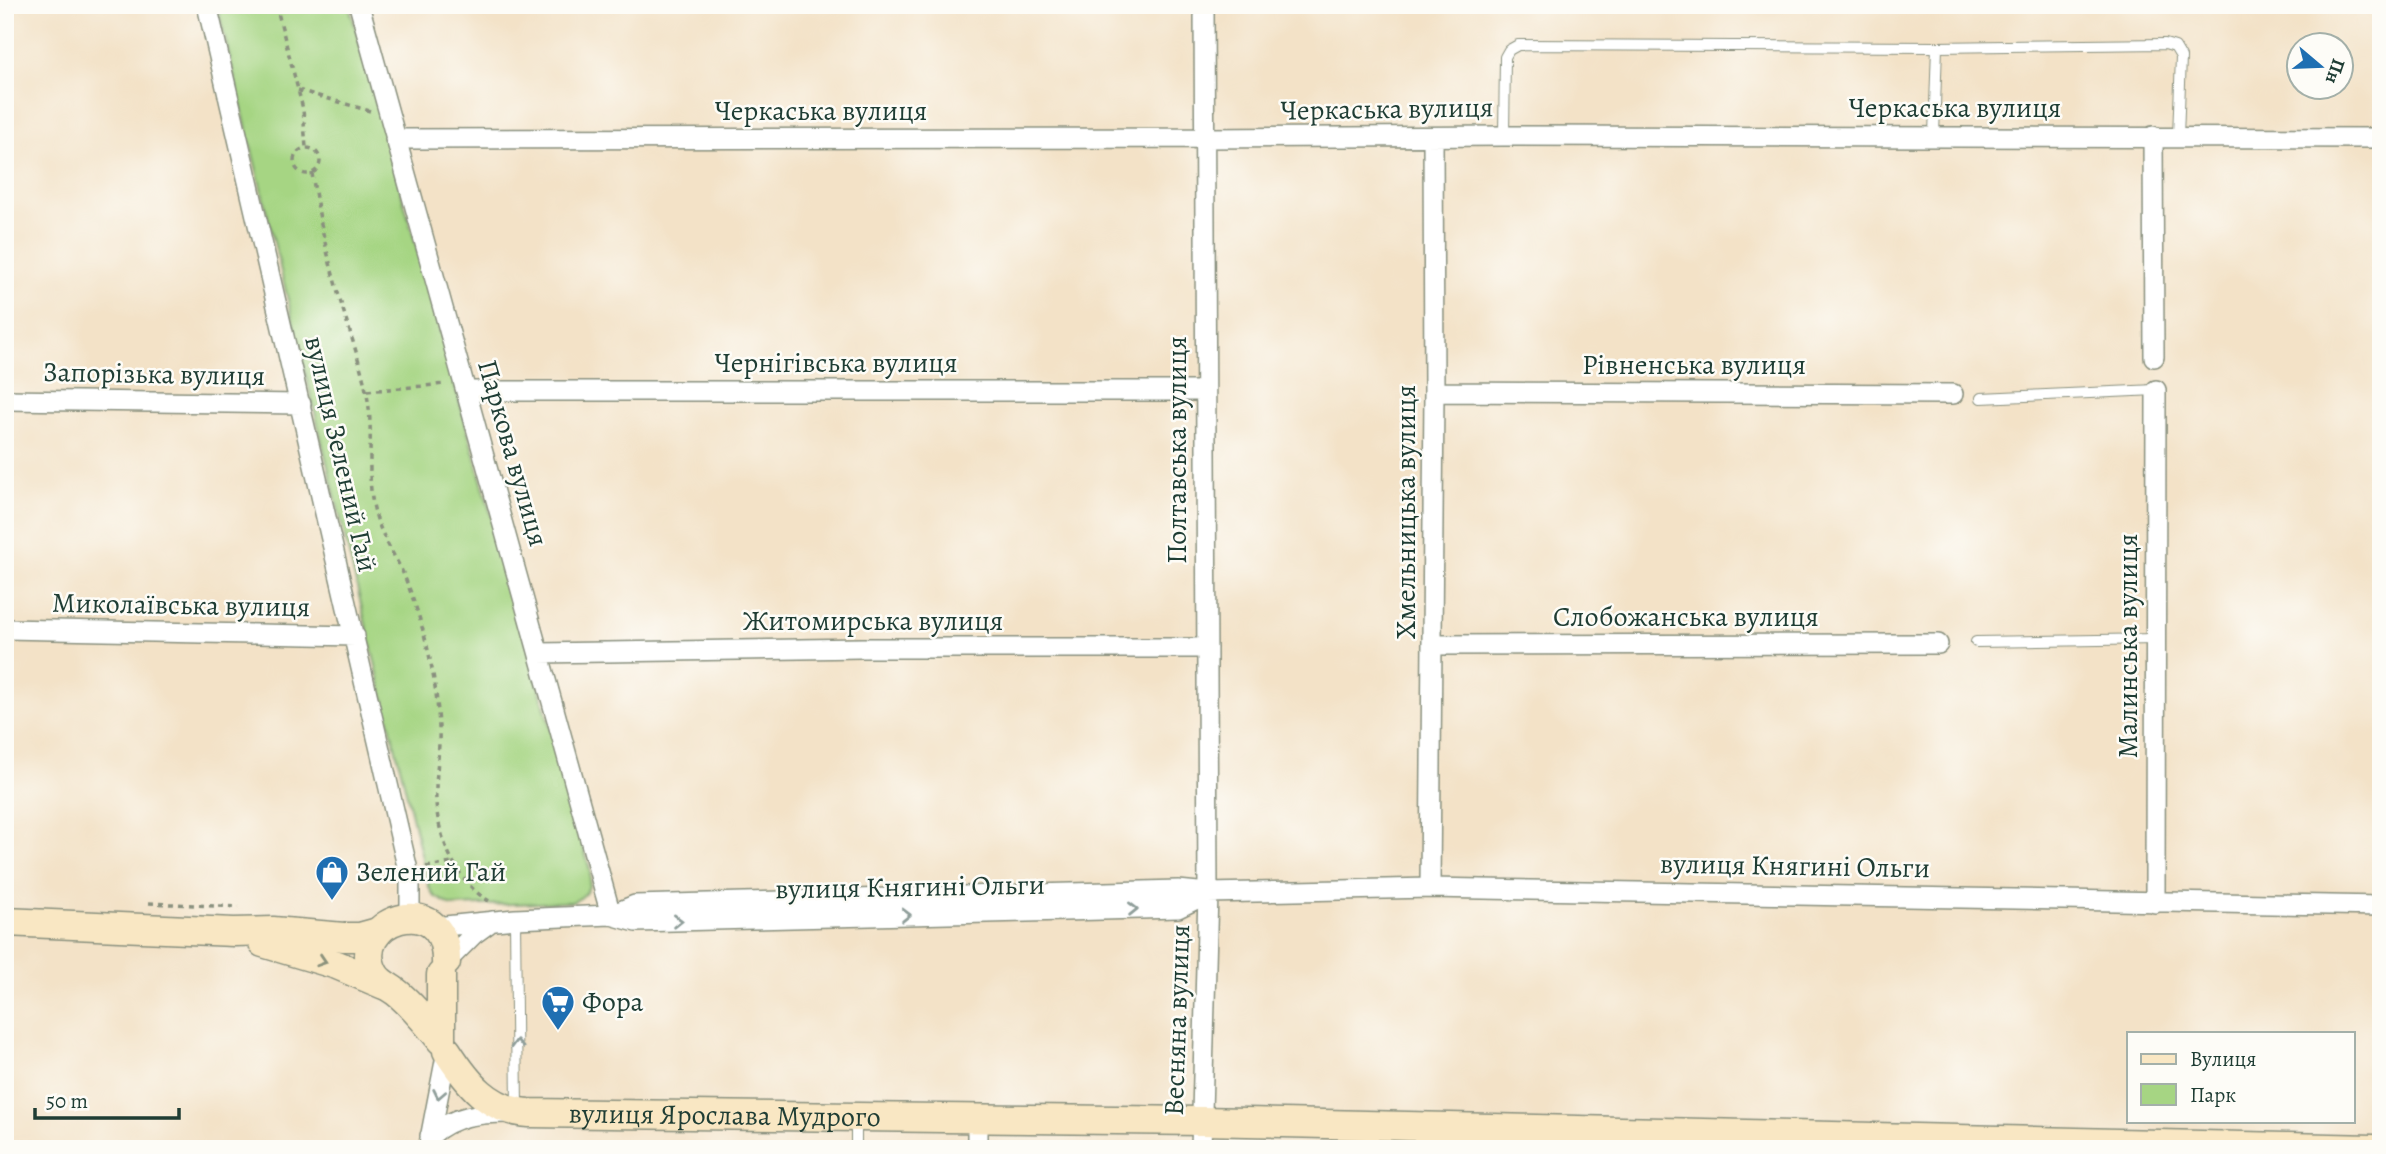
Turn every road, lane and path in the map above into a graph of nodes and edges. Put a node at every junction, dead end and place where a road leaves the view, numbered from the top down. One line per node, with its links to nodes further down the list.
1 (207, 5): 29 (street, вулиця Зелений Гай)
2 (276, 5): 8 (path)
3 (359, 5): 17 (street, Паркова вулиця)
4 (1204, 5): 15 (street, Полтавська вулиця)
5 (1692, 5): 6 (lane)
6 (1703, 5)
7 (1937, 47): 10 (lane); 11 (lane); 13 (lane)
8 (298, 90): 9 (path); 18 (path)
9 (379, 113)
10 (1504, 135): 11 (street, Черкаська вулиця); 14 (street, Черкаська вулиця)
11 (1934, 135): 12 (street, Черкаська вулиця)
12 (2153, 136): 13 (street, Черкаська вулиця); 20 (street)
13 (2178, 136): 16 (street, Черкаська вулиця)
14 (1433, 137): 15 (street, Черкаська вулиця); 25 (street, Хмельницька вулиця)
15 (1205, 138): 17 (street, Черкаська вулиця); 24 (street, Полтавська вулиця)
16 (2381, 138)
17 (395, 139): 21 (street, Паркова вулиця)
18 (306, 148): 19 (path); 19 (path)
19 (312, 173): 23 (path)
20 (2154, 357)
21 (459, 387): 23 (path); 24 (street, Чернігівська вулиця); 37 (street, Паркова вулиця)
22 (2155, 390): 27 (lane); 32 (street, Малинська вулиця)
23 (366, 391): 38 (path)
24 (1205, 391): 36 (street, Полтавська вулиця)
25 (1434, 392): 26 (street, Рівненська вулиця); 34 (street, Хмельницька вулиця)
26 (1953, 394)
27 (1981, 398)
28 (5, 400): 29 (street, Запорізька вулиця)
29 (301, 404): 31 (street, вулиця Зелений Гай)
30 (5, 629): 31 (street, Миколаївська вулиця)
31 (355, 636): 48 (street, вулиця Зелений Гай)
32 (2157, 639): 33 (lane); 42 (street, Малинська вулиця)
33 (1976, 642)
34 (1433, 645): 35 (street, Слобожанська вулиця); 40 (street, Хмельницька вулиця)
35 (1938, 645)
36 (1207, 648): 37 (street, Житомирська вулиця); 41 (street, Полтавська вулиця)
37 (540, 653): 45 (street, Паркова вулиця)
38 (453, 863): 39 (path); 44 (path)
39 (426, 867)
40 (1430, 888): 41 (street, вулиця Княгині Ольги); 42 (street, вулиця Княгині Ольги)
41 (1208, 893): 45 (street, вулиця Княгині Ольги); 57 (street, Весняна вулиця)
42 (2155, 902): 43 (street, вулиця Княгині Ольги)
43 (2381, 906)
44 (491, 912): 46 (street, вулиця Княгині Ольги); 48 (street, вулиця Княгині Ольги); 51 (street)
45 (611, 915): 46 (street, вулиця Княгині Ольги)
46 (515, 919): 54 (lane, one-way to 46)
47 (5, 922): 49 (main road)
48 (422, 922): 50 (main road); 51 (main road)
49 (234, 932): 50 (main road); 52 (main road, one-way to 52)
50 (378, 932): 52 (main road)
51 (444, 969): 52 (main road); 52 (main road)
52 (390, 988)
53 (447, 1051): 54 (main road, вулиця Ярослава Мудрого); 58 (street, one-way to 58)
54 (517, 1113): 55 (main road, вулиця Ярослава Мудрого); 58 (street)
55 (856, 1116): 56 (main road, вулиця Ярослава Мудрого); 60 (lane)
56 (977, 1118): 57 (main road, вулиця Ярослава Мудрого); 61 (street)
57 (1202, 1121): 59 (main road, вулиця Ярослава Мудрого); 62 (street, Весняна вулиця)
58 (429, 1143)
59 (2157, 1145): 63 (main road, вулиця Ярослава Мудрого)
60 (856, 1149)
61 (977, 1149)
62 (1201, 1149)
63 (2373, 1149)

